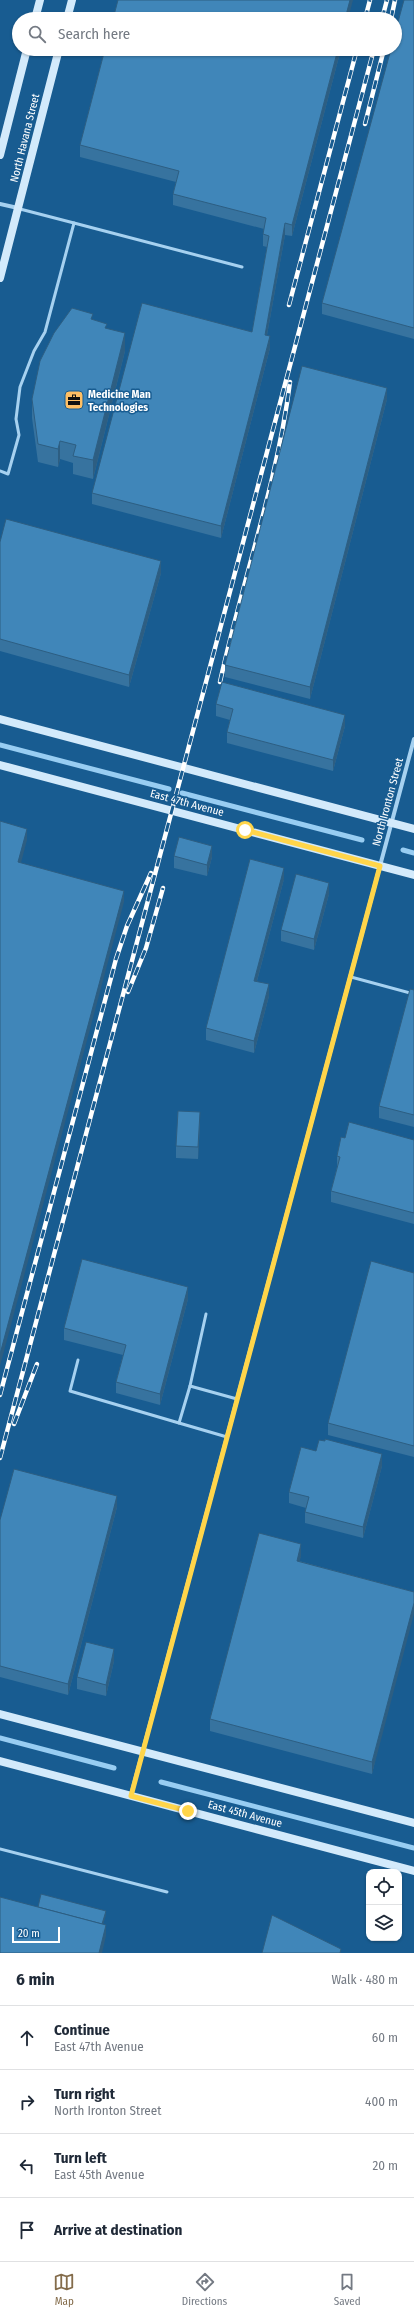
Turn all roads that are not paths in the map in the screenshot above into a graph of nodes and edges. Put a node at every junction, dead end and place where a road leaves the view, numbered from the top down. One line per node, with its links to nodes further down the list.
1 (40, 0): 3 (main road)
2 (72, 0): 4 (main road)
3 (37, 12)
4 (69, 12)
5 (25, 56): 7 (main road, North Havana Street)
6 (57, 56): 9 (main road, North Havana Street)
7 (0, 155)
8 (0, 204): 9 (street)
9 (18, 208): 10 (lane); 12 (main road, North Havana Street)
10 (74, 224): 11 (lane); 13 (lane)
11 (242, 267)
12 (0, 278)
13 (0, 472)
14 (0, 719): 17 (main road)
15 (414, 739): 17 (street, North Ironton Street)
16 (0, 765): 19 (main road, East 47th Avenue)
17 (392, 823): 18 (main road); 19 (street, North Ironton Street)
18 (414, 828)
19 (380, 866): 20 (main road, East 47th Avenue); 21 (street, North Ironton Street)
20 (414, 875)
21 (351, 977): 22 (lane); 26 (street, North Ironton Street)
22 (414, 994)
23 (206, 1314): 25 (lane)
24 (78, 1360): 27 (lane)
25 (190, 1386): 26 (lane); 27 (lane)
26 (237, 1399): 28 (street, North Ironton Street)
27 (180, 1423): 28 (lane)
28 (227, 1437): 30 (street, North Ironton Street)
29 (0, 1714): 30 (main road)
30 (142, 1752): 32 (street, North Ironton Street); 33 (main road)
31 (0, 1761): 32 (main road, East 45th Avenue)
32 (131, 1796): 35 (main road, East 45th Avenue)
33 (414, 1823)
34 (0, 1849): 36 (lane)
35 (414, 1871)
36 (167, 1892)

